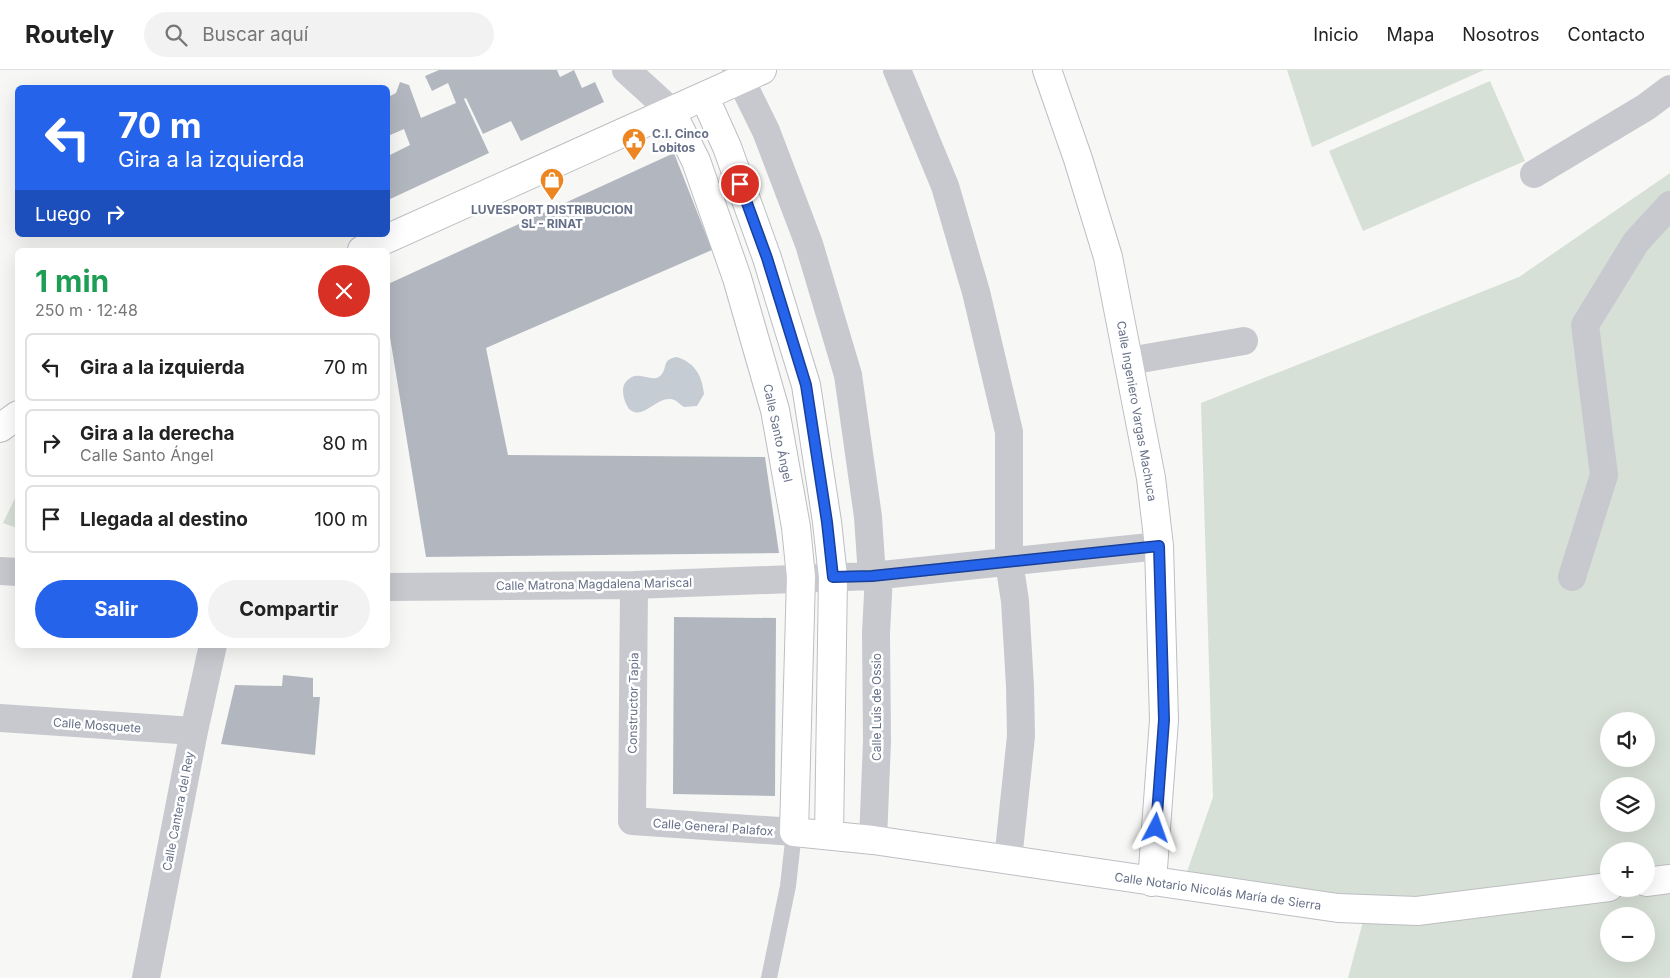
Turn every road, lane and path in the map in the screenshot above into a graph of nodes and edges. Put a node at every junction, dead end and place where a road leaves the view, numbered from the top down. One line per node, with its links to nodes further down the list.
1 (626, 70): 7 (street, Calle Santo Ángel)
2 (897, 70): 16 (street)
3 (1047, 70): 12 (street, Calle Ingeniero Vargas Machuca)
4 (746, 73): 6 (street); 19 (street)
5 (1670, 89): 8 (street)
6 (704, 96): 7 (street); 20 (street)
7 (671, 111): 10 (street); 22 (street, Calle Santo Ángel)
8 (1534, 174)
9 (1670, 205): 21 (street)
10 (366, 248)
11 (1244, 341): 12 (street)
12 (1129, 361): 15 (street, Calle Ingeniero Vargas Machuca)
13 (15, 417): 14 (street)
14 (0, 428)
15 (1159, 546): 16 (street, Calle Matrona Magdalena Mariscal); 35 (street, Calle Ingeniero Vargas Machuca)
16 (1010, 562): 19 (street, Calle Matrona Magdalena Mariscal); 32 (street)
17 (0, 571): 18 (street)
18 (15, 572)
19 (876, 575): 20 (street, Calle Matrona Magdalena Mariscal); 31 (street, Calle Luis de Ossio)
20 (833, 577): 22 (street, Calle Matrona Magdalena Mariscal); 30 (street)
21 (1572, 577)
22 (800, 578): 23 (street, Calle Matrona Magdalena Mariscal); 29 (street, Calle Santo Ángel)
23 (634, 584): 24 (street, Calle Matrona Magdalena Mariscal); 28 (street, Constructor Tapia)
24 (390, 587)
25 (212, 648): 27 (street, Calle Cantera del Rey)
26 (0, 718): 27 (street, Calle Mosquete)
27 (194, 731): 37 (street, Calle Cantera del Rey)
28 (632, 821): 29 (street, Calle General Palafox)
29 (794, 832): 30 (street, Calle Notario Nicolás María de Sierra); 38 (lane)
30 (830, 835): 31 (street, Calle Notario Nicolás María de Sierra)
31 (873, 840): 32 (street, Calle Notario Nicolás María de Sierra)
32 (1008, 860): 35 (street, Calle Notario Nicolás María de Sierra)
33 (1670, 879): 34 (street)
34 (1655, 881)
35 (1152, 882): 36 (street, Calle Notario Nicolás María de Sierra)
36 (1600, 888)
37 (146, 978)
38 (769, 978)

